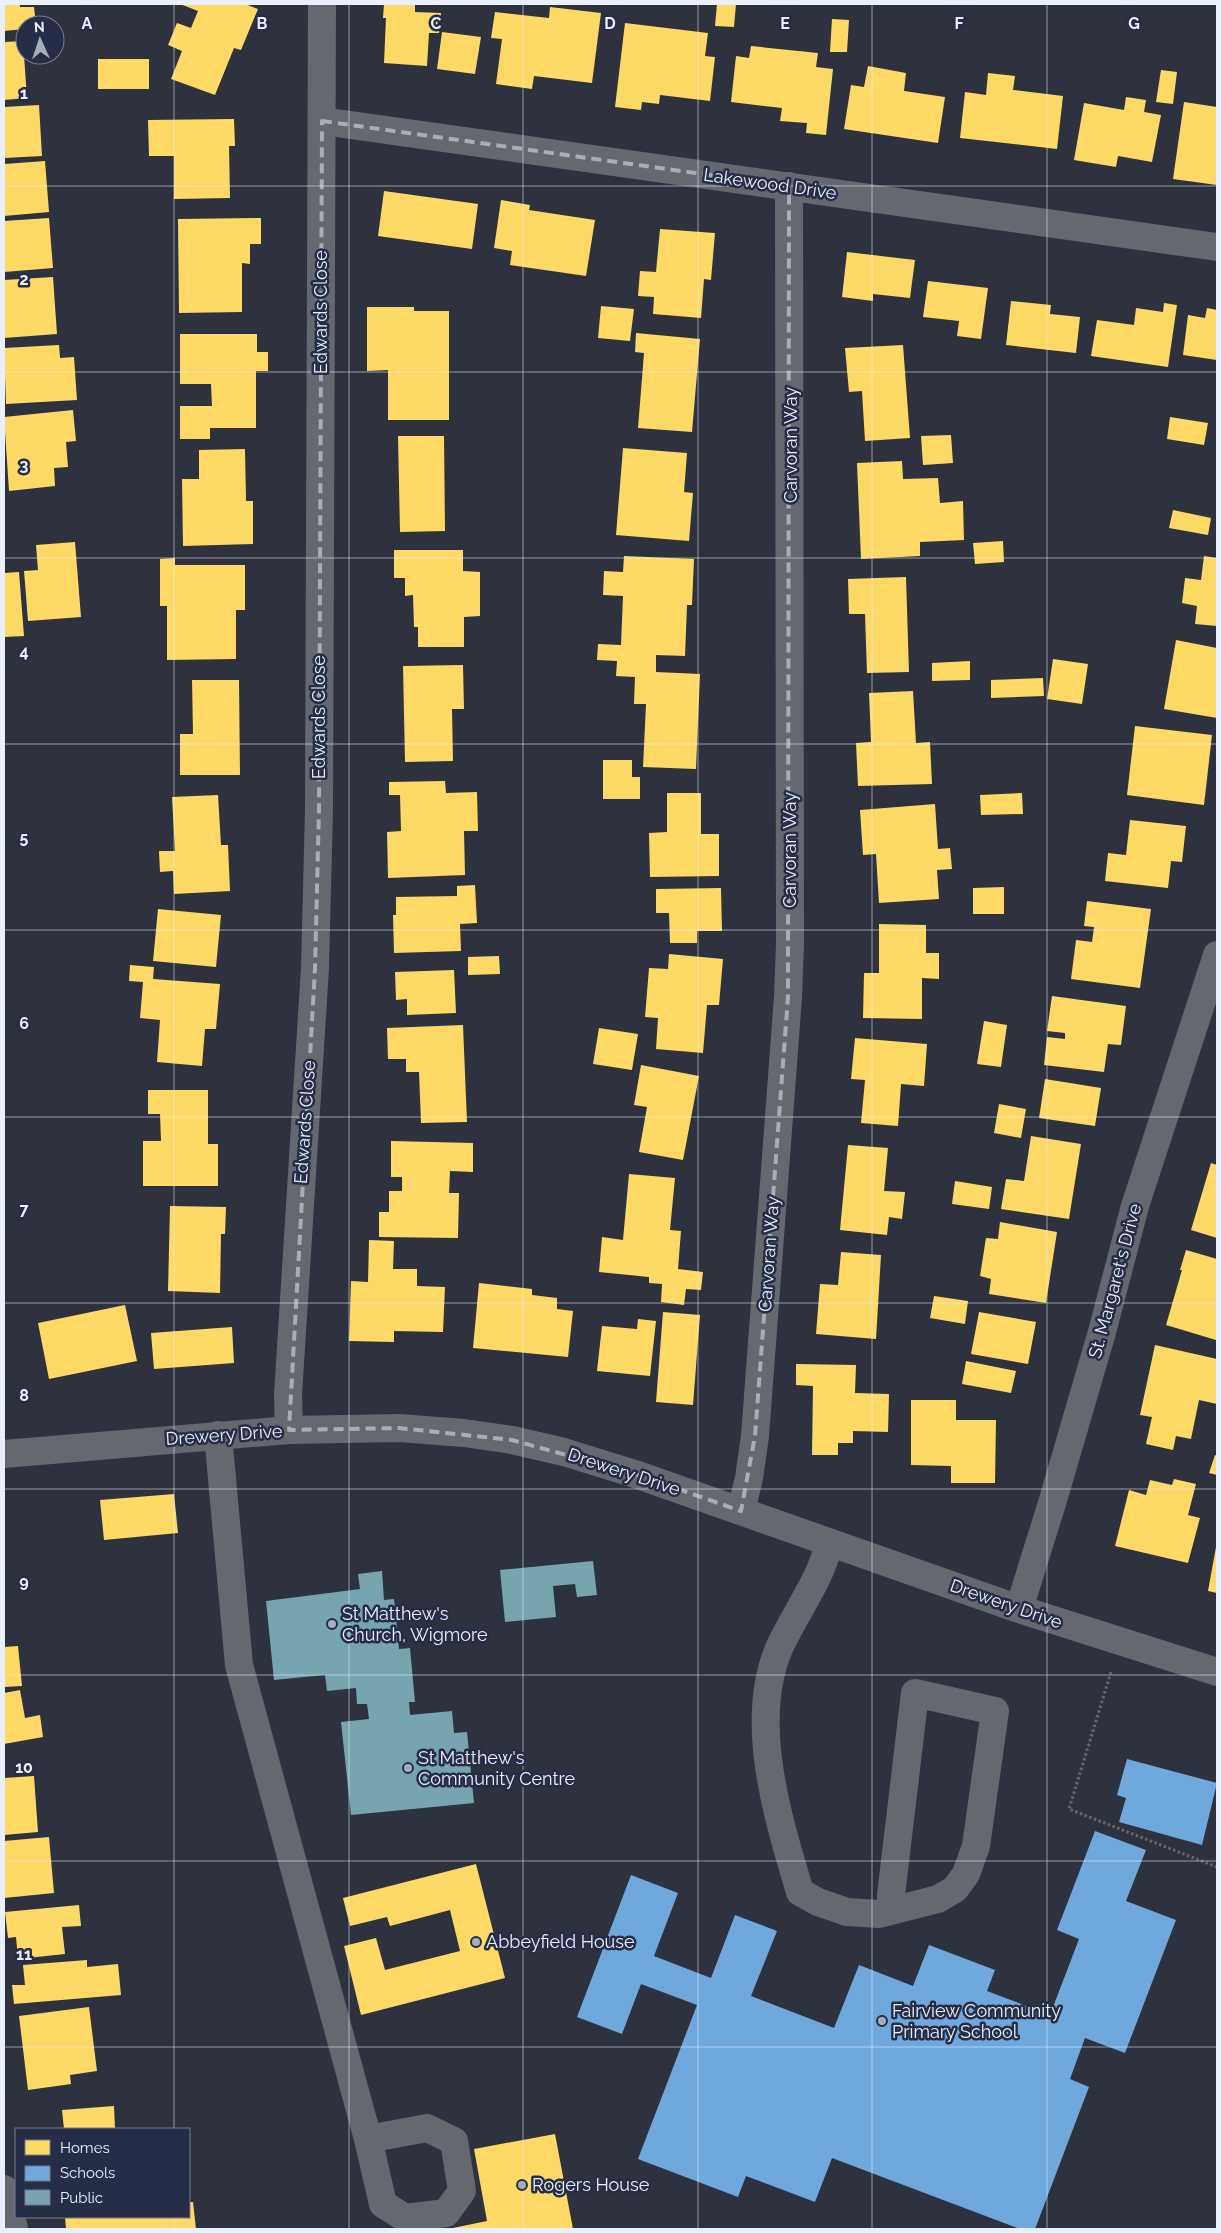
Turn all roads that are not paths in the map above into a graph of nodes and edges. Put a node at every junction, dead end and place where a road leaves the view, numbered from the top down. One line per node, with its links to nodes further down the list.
1 (322, 4): 2 (street, Edwards Close)
2 (322, 121): 3 (street, Lakewood Drive); 6 (street, Edwards Close)
3 (789, 186): 4 (street, Lakewood Drive); 9 (street, Carvoran Way)
4 (1217, 247)
5 (1217, 955): 11 (street, St. Margaret's Drive)
6 (289, 1430): 7 (street, Drewery Drive); 9 (street, Drewery Drive)
7 (218, 1435): 8 (street, Drewery Drive); 14 (street)
8 (4, 1454)
9 (741, 1510): 10 (street, Drewery Drive)
10 (830, 1543): 11 (street, Drewery Drive); 13 (street)
11 (1019, 1609): 12 (street, Drewery Drive)
12 (1217, 1672)
13 (892, 1910): 13 (street)
14 (368, 2139)
15 (4, 2189): 16 (street)
16 (14, 2229)

